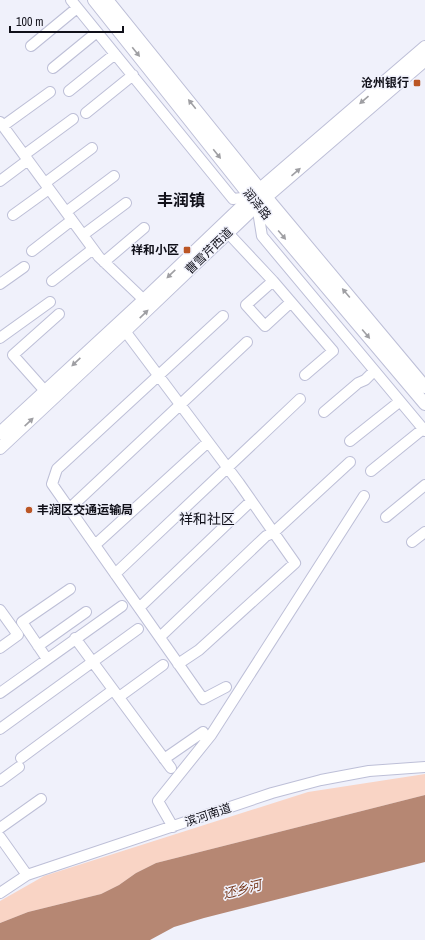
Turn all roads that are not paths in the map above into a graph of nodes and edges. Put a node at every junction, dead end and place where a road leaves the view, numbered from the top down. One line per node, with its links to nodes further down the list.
1 (94, 0): 21 (main road, 润泽路, one-way to 21)
2 (107, 0): 21 (main road, 润泽路, one-way to 2)
3 (74, 4): 4 (street); 5 (street)
4 (97, 32): 7 (street); 9 (street)
5 (31, 46)
6 (425, 47): 21 (main road, 曹雪芹西道, one-way to 21)
7 (115, 54): 10 (street); 11 (street)
8 (425, 60): 21 (main road, 曹雪芹西道, one-way to 8)
9 (53, 68)
10 (133, 75): 13 (street); 21 (street)
11 (69, 91)
12 (50, 92): 15 (street)
13 (86, 113)
14 (72, 119): 17 (street)
15 (2, 127): 17 (street)
16 (92, 148): 20 (street)
17 (26, 158): 19 (street); 20 (street)
18 (114, 176): 24 (street)
19 (0, 181)
20 (47, 186): 23 (street); 24 (street)
21 (259, 197): 26 (main road, 曹雪芹西道); 35 (main road, 曹雪芹西道, one-way to 35); 43 (street); 46 (main road, 润泽路, one-way to 21); 51 (main road, 润泽路, one-way to 51)
22 (126, 203): 27 (street)
23 (14, 215)
24 (69, 216): 27 (street); 29 (street)
25 (144, 228): 30 (street)
26 (228, 233): 33 (street); 40 (main road, 曹雪芹西道, one-way to 26)
27 (83, 235): 28 (street)
28 (93, 249): 30 (street); 32 (street)
29 (32, 251)
30 (104, 262): 35 (street)
31 (24, 267): 34 (street)
32 (52, 281)
33 (273, 281): 37 (street); 37 (street)
34 (0, 284)
35 (144, 300): 47 (main road, 曹雪芹西道, one-way to 47)
36 (50, 302): 41 (street)
37 (291, 302): 44 (street)
38 (59, 314): 47 (street)
39 (223, 316): 45 (street)
40 (125, 332): 45 (street); 57 (main road, 曹雪芹西道, one-way to 40)
41 (0, 338)
42 (246, 342): 50 (street)
43 (374, 371): 49 (street); 52 (street)
44 (305, 375)
45 (158, 376): 50 (street); 64 (street)
46 (425, 387)
47 (45, 391): 54 (main road, 曹雪芹西道)
48 (300, 399): 59 (street)
49 (399, 402): 53 (street); 56 (street)
50 (180, 404): 55 (street); 64 (street)
51 (425, 404)
52 (324, 412)
53 (424, 430): 60 (street)
54 (0, 433)
55 (208, 442): 59 (street); 69 (street)
56 (350, 442)
57 (0, 448)
58 (350, 462): 67 (street)
59 (227, 468): 63 (street); 70 (street)
60 (371, 471)
61 (425, 485): 65 (street)
62 (364, 496): 95 (street)
63 (252, 501): 67 (street); 73 (street)
64 (69, 508): 69 (street)
65 (386, 517)
66 (425, 532): 68 (street)
67 (273, 533): 77 (street); 83 (street)
68 (412, 542)
69 (95, 545): 70 (street)
70 (115, 574): 73 (street)
71 (70, 589): 79 (street)
72 (122, 606): 78 (street)
73 (139, 608): 77 (street)
74 (86, 612): 79 (street)
75 (2, 617): 80 (street)
76 (138, 629): 82 (street)
77 (160, 637): 83 (street)
78 (75, 638): 81 (street); 82 (street)
79 (38, 646): 81 (street)
80 (0, 648)
81 (47, 659): 86 (street)
82 (93, 662): 87 (street); 88 (street)
83 (178, 664): 85 (street)
84 (163, 665): 87 (street)
85 (226, 687)
86 (0, 693)
87 (116, 693): 90 (street); 93 (street)
88 (0, 729)
89 (203, 732): 90 (street)
90 (164, 759): 92 (street)
91 (425, 767): 95 (street, 滨河南道)
92 (171, 768)
93 (0, 781)
94 (40, 799): 96 (street)
95 (173, 827): 98 (street, 滨河南道)
96 (0, 828)
97 (0, 837): 98 (street)
98 (28, 875): 99 (street, 滨河南道)
99 (0, 893)

